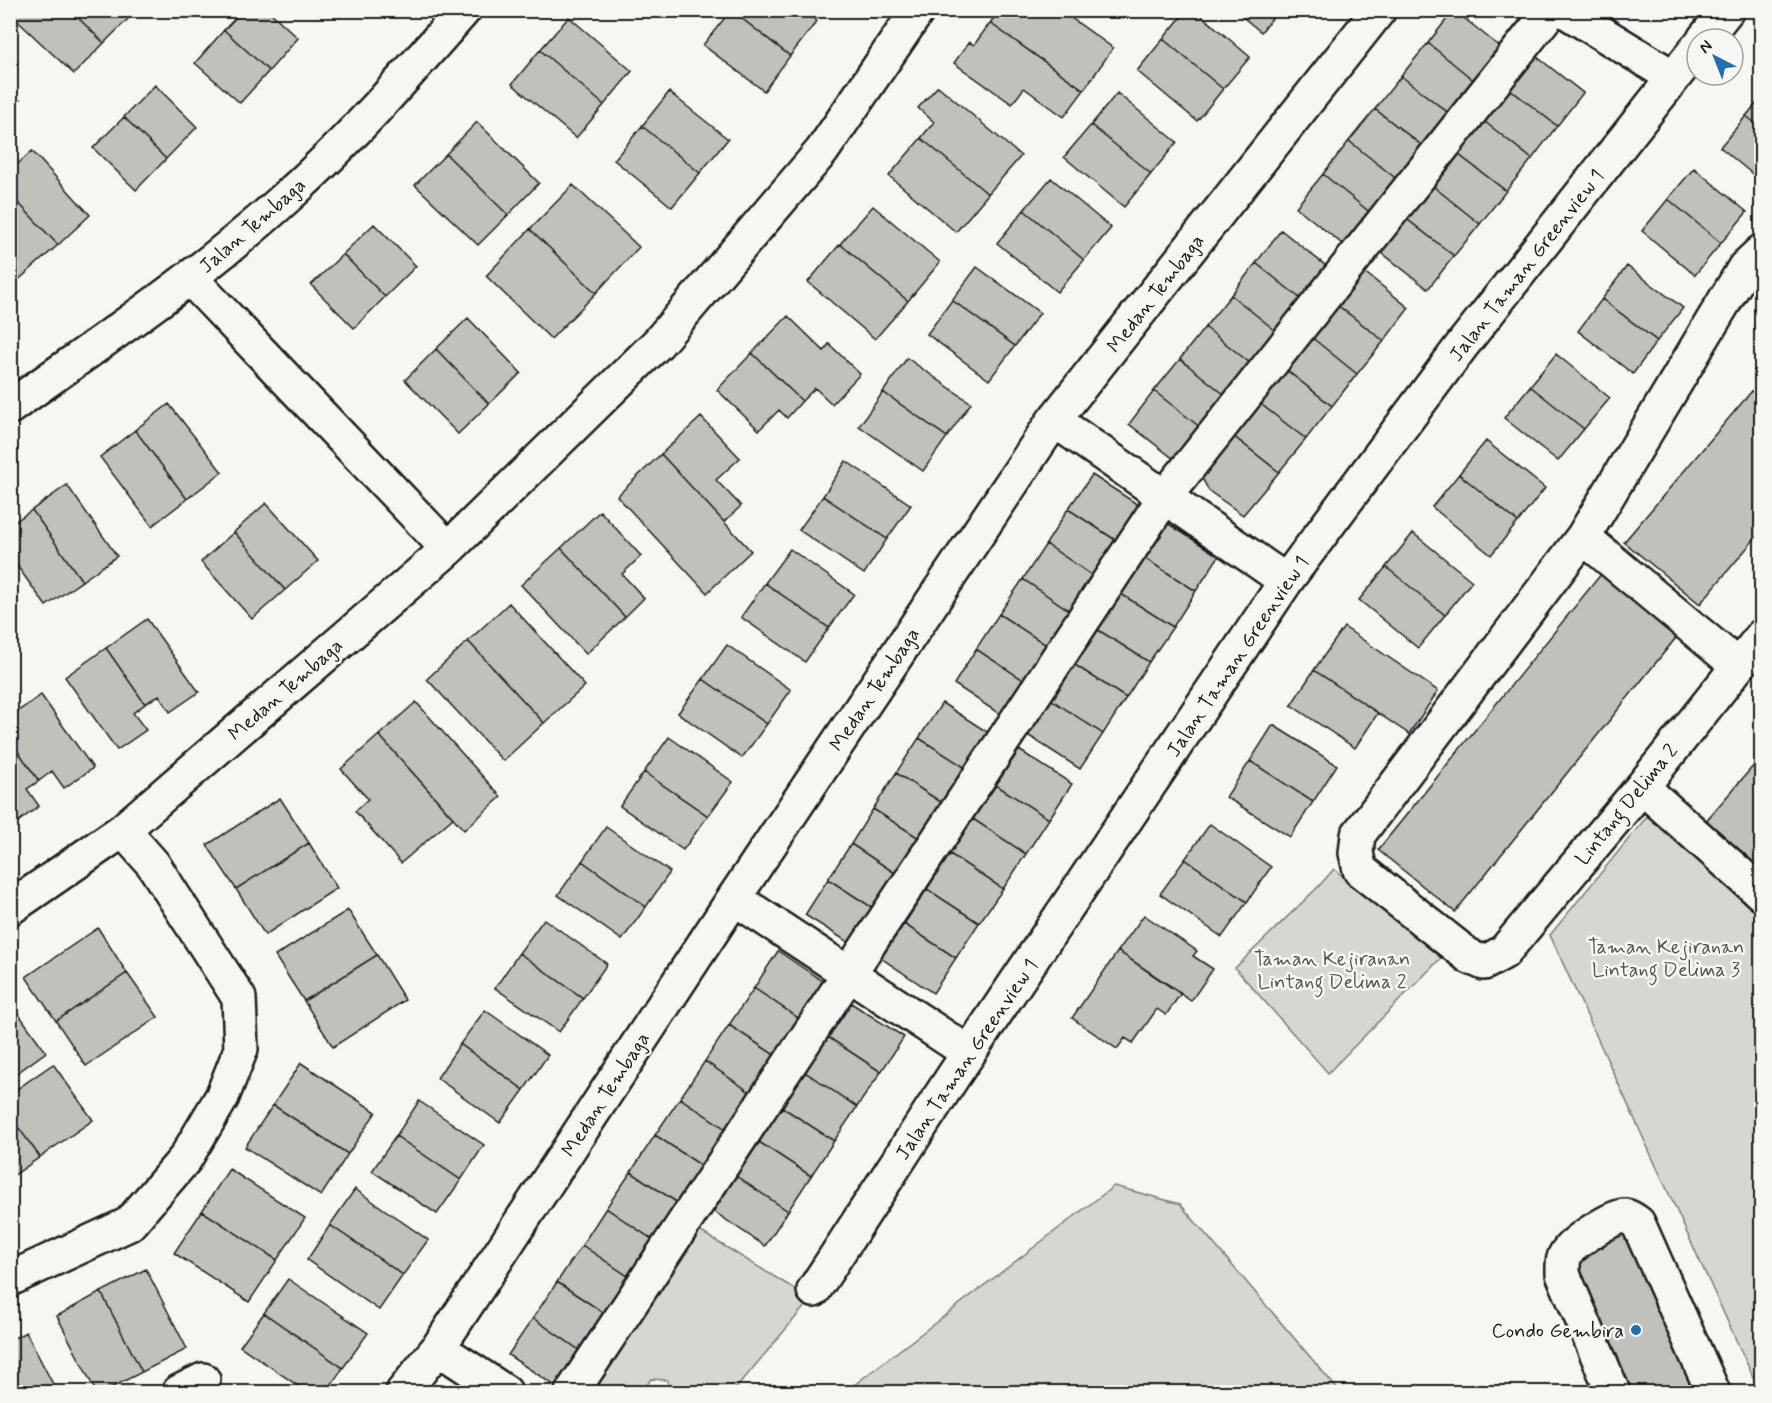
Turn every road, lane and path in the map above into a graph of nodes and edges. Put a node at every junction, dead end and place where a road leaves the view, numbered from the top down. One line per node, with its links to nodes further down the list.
1 (464, 10): 11 (street, Jalan Tembaga)
2 (918, 10): 16 (street, Medan Tembaga)
3 (1379, 10): 13 (street, Medan Tembaga)
4 (1551, 10): 14 (street)
5 (1564, 10): 9 (street)
6 (1727, 10): 7 (street)
7 (1714, 27)
8 (1685, 62): 9 (street, Jalan Taman Greenview 1)
9 (1673, 77): 17 (street, Jalan Taman Greenview 1)
10 (1761, 252): 15 (street)
11 (190, 278): 12 (street, Jalan Tembaga); 16 (street)
12 (10, 407)
13 (1054, 420): 14 (street); 23 (street, Medan Tembaga)
14 (1164, 498): 17 (street); 25 (street)
15 (1582, 537): 19 (street); 20 (street, Lintang Delima 2)
16 (448, 549): 21 (street, Medan Tembaga)
17 (1286, 581): 26 (street, Jalan Taman Greenview 1)
18 (1761, 636): 19 (street, Lintang Delima 2)
19 (1737, 665): 20 (street, Lintang Delima 2)
20 (1642, 787): 22 (street)
21 (123, 830): 24 (street, Medan Tembaga); 27 (street)
22 (1761, 894)
23 (734, 898): 25 (street); 29 (street, Medan Tembaga)
24 (10, 908)
25 (848, 974): 26 (street); 32 (street)
26 (969, 1053): 28 (street, Jalan Taman Greenview 1)
27 (10, 1279)
28 (814, 1290)
29 (438, 1348): 30 (street, Medan Tembaga); 31 (street)
30 (403, 1392)
31 (505, 1392)
32 (572, 1392)
33 (1613, 1392): 34 (street)
34 (1713, 1392)

